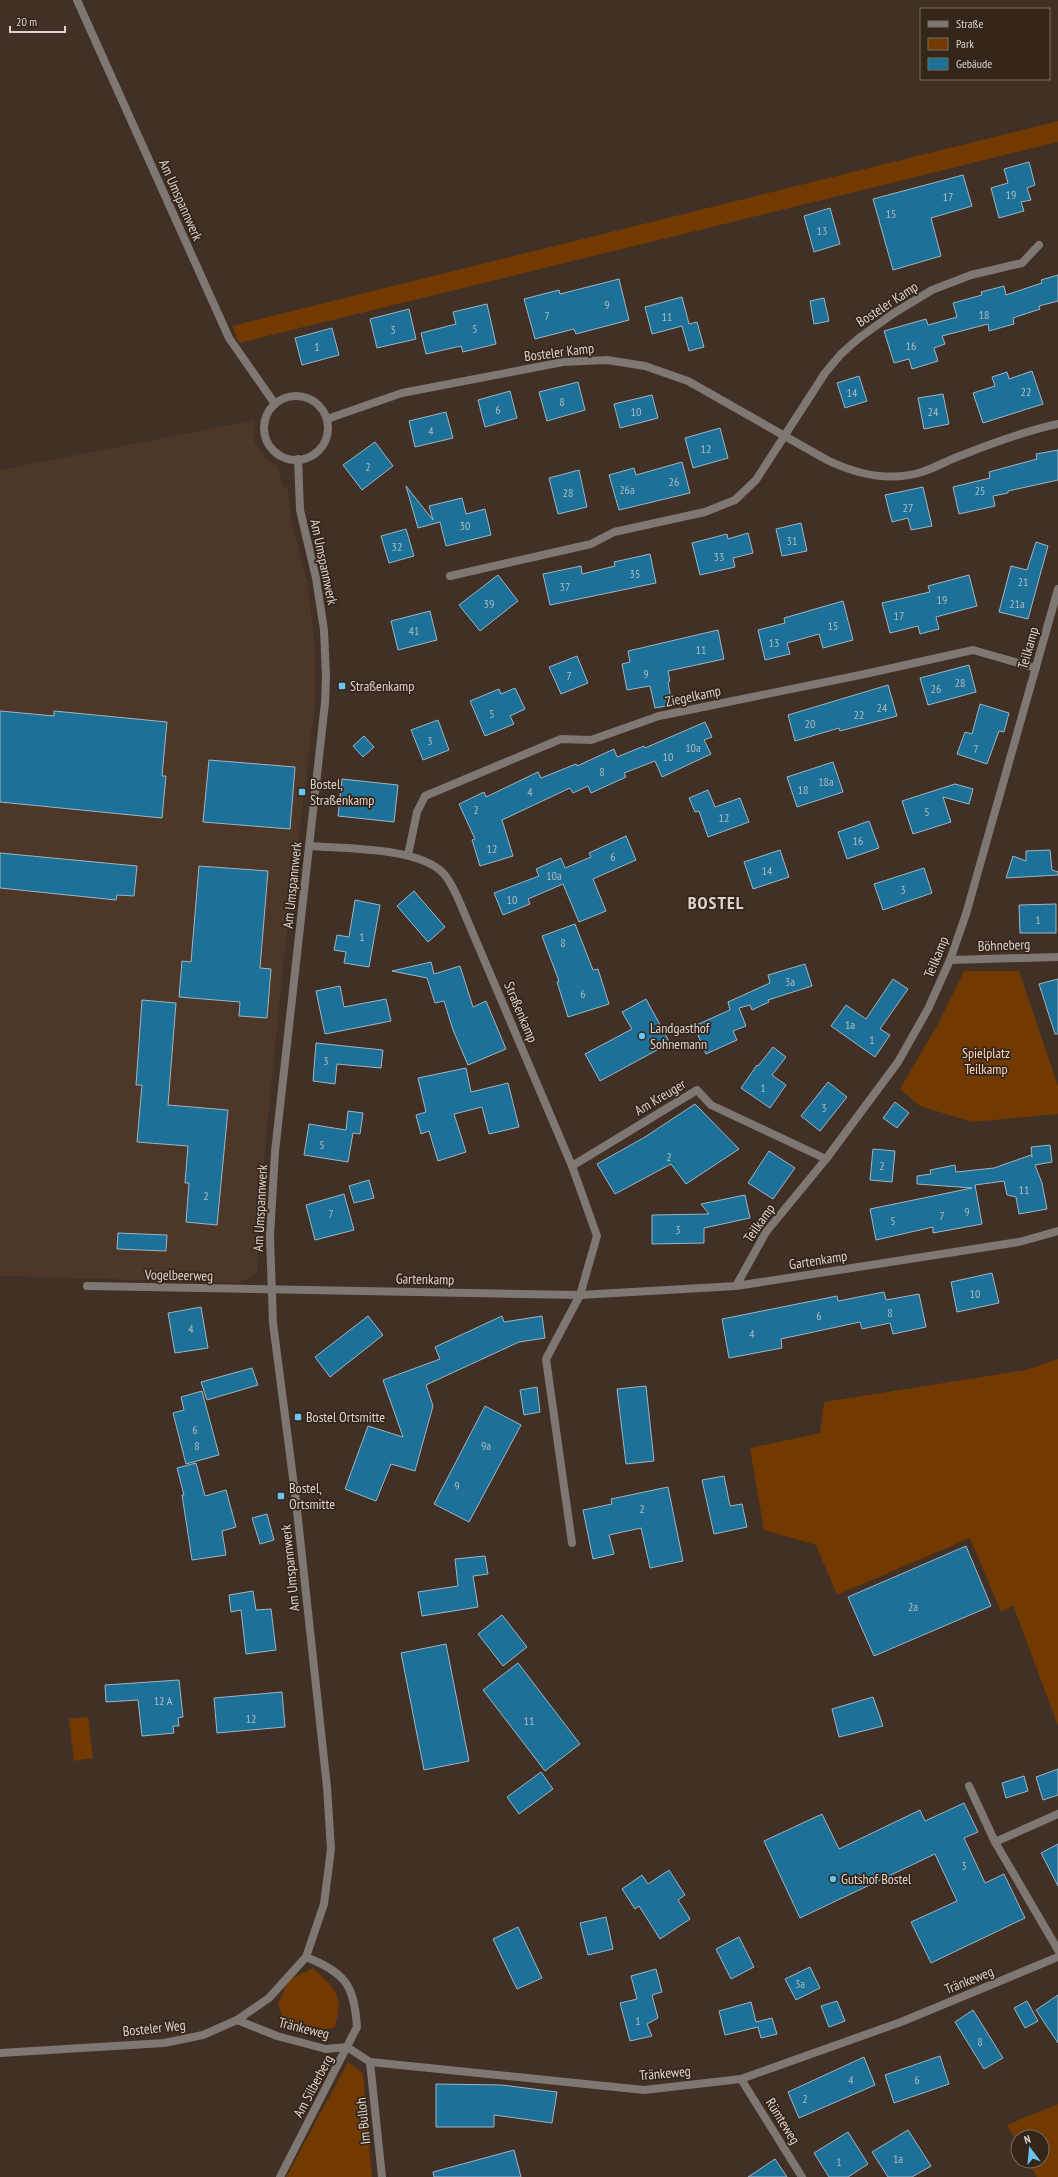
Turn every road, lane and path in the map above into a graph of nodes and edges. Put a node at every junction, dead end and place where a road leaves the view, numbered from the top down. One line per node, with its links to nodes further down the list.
1 (76, 0): 3 (street, Am Umspannwerk)
2 (1039, 245): 6 (street, Bosteler Kamp)
3 (275, 404): 4 (street); 7 (street)
4 (327, 419): 6 (street, Bosteler Kamp); 7 (street)
5 (1058, 424): 6 (street, Bosteler Kamp)
6 (785, 435): 8 (street, Bosteler Kamp)
7 (298, 459): 11 (street, Am Umspannwerk)
8 (450, 576)
9 (1058, 589): 10 (street, Teilkamp)
10 (1036, 668): 12 (street, Ziegelkamp); 14 (street, Teilkamp)
11 (309, 846): 12 (street, Straßenkamp); 20 (street, Am Umspannwerk)
12 (408, 855): 16 (street, Straßenkamp)
13 (1058, 957): 14 (street, Böhneberg)
14 (950, 960): 15 (street, Teilkamp)
15 (826, 1159): 16 (street, Am Kreuger); 19 (street, Teilkamp)
16 (572, 1166): 21 (street, Straßenkamp)
17 (1058, 1231): 19 (street, Gartenkamp)
18 (88, 1286): 20 (street, Vogelbeerweg)
19 (736, 1286): 21 (street, Gartenkamp)
20 (271, 1289): 21 (street, Gartenkamp); 27 (street, Am Umspannwerk)
21 (580, 1296): 22 (street)
22 (572, 1543)
23 (969, 1786): 25 (street)
24 (1058, 1814): 25 (street)
25 (995, 1842): 26 (street)
26 (1058, 1950)
27 (306, 1957): 29 (street, Bosteler Weg); 30 (street, Am Silberberg)
28 (1058, 1957): 33 (street, Tränkeweg)
29 (237, 2020): 30 (street, Tränkeweg); 31 (street, Bosteler Weg)
30 (347, 2048): 32 (street, Tränkeweg); 34 (street, Am Silberberg)
31 (0, 2053)
32 (370, 2062): 33 (street, Tränkeweg); 35 (street, Im Bulloh)
33 (741, 2079): 36 (street, Rümteweg)
34 (280, 2177)
35 (382, 2177)
36 (802, 2177)

